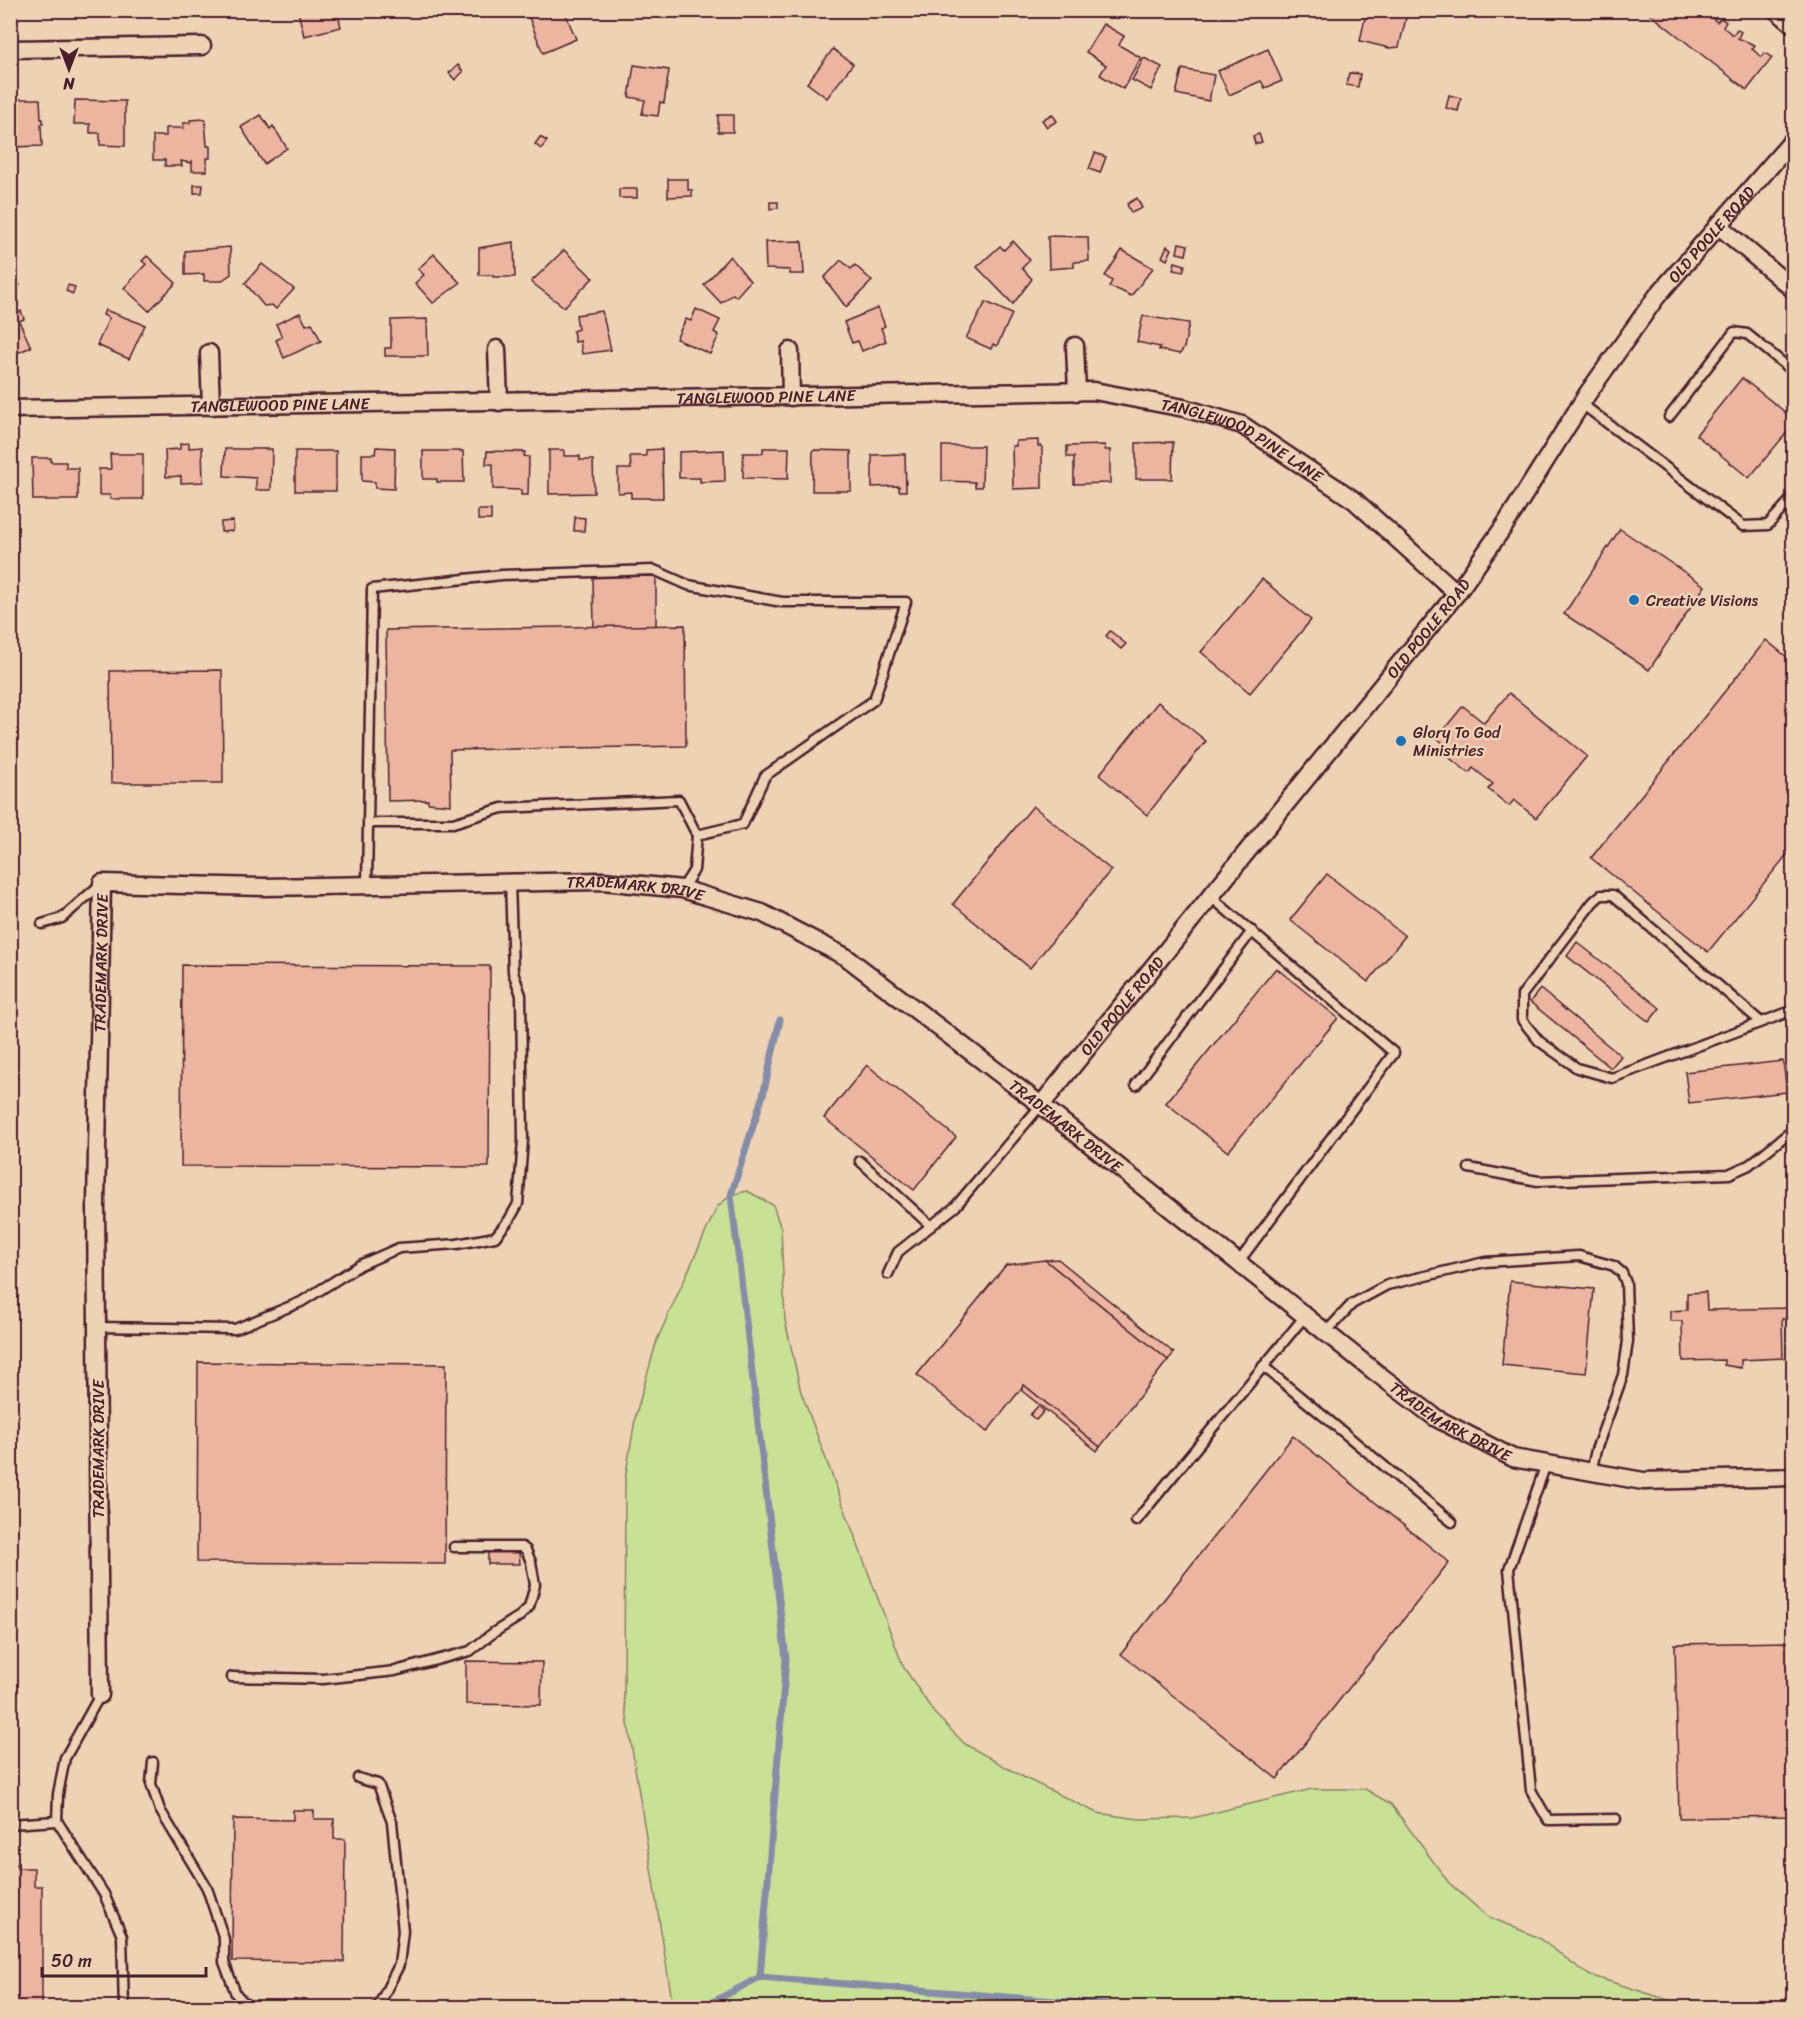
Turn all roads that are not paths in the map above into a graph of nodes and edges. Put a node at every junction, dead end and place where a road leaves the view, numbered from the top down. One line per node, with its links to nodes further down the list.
1 (1776, 10): 2 (street)
2 (1794, 25)
3 (202, 46): 4 (street)
4 (10, 49)
5 (1794, 138): 6 (street, OLD POOLE ROAD)
6 (1718, 225): 7 (street); 16 (street, OLD POOLE ROAD)
7 (1794, 290)
8 (1075, 346): 13 (street)
9 (496, 349): 15 (street)
10 (790, 351): 14 (street)
11 (209, 353): 17 (street)
12 (1794, 372): 19 (lane)
13 (1077, 392): 14 (street, TANGLEWOOD PINE LANE); 21 (street, TANGLEWOOD PINE LANE)
14 (791, 397): 15 (street, TANGLEWOOD PINE LANE)
15 (499, 402): 17 (street, TANGLEWOOD PINE LANE)
16 (1581, 404): 20 (lane); 21 (street, OLD POOLE ROAD)
17 (211, 406): 18 (street, TANGLEWOOD PINE LANE)
18 (10, 409)
19 (1669, 417)
20 (1794, 496)
21 (1457, 593): 28 (street, OLD POOLE ROAD)
22 (369, 823): 23 (lane); 23 (lane); 26 (lane)
23 (697, 835): 27 (lane)
24 (510, 882): 26 (street, TRADEMARK DRIVE); 27 (street, TRADEMARK DRIVE); 42 (lane)
25 (102, 883): 26 (street, TRADEMARK DRIVE); 29 (lane); 42 (street, TRADEMARK DRIVE)
26 (367, 885)
27 (682, 889): 34 (street, TRADEMARK DRIVE)
28 (1211, 897): 30 (lane); 34 (street, OLD POOLE ROAD)
29 (42, 924)
30 (1252, 931): 33 (lane); 39 (lane)
31 (1794, 1010): 32 (lane)
32 (1761, 1022): 32 (lane)
33 (1137, 1085)
34 (1041, 1105): 38 (lane); 39 (street, TRADEMARK DRIVE)
35 (1794, 1129): 37 (lane)
36 (860, 1161): 38 (lane)
37 (1469, 1168)
38 (931, 1226): 40 (lane)
39 (1238, 1263): 41 (street, TRADEMARK DRIVE)
40 (888, 1274)
41 (1305, 1316): 43 (street, TRADEMARK DRIVE); 44 (lane)
42 (96, 1327): 52 (street, TRADEMARK DRIVE)
43 (1326, 1332): 45 (street, TRADEMARK DRIVE); 46 (lane)
44 (1263, 1366): 48 (lane); 49 (lane)
45 (1546, 1464): 46 (street, TRADEMARK DRIVE); 55 (lane)
46 (1591, 1472): 47 (street, TRADEMARK DRIVE)
47 (1794, 1477)
48 (1136, 1521)
49 (1452, 1522)
50 (454, 1546): 51 (lane)
51 (232, 1677)
52 (100, 1695): 56 (lane)
53 (153, 1762): 59 (lane)
54 (358, 1778): 60 (lane)
55 (1616, 1819)
56 (57, 1821): 57 (lane); 58 (lane)
57 (10, 1824)
58 (124, 2007)
59 (249, 2007)
60 (375, 2007)

